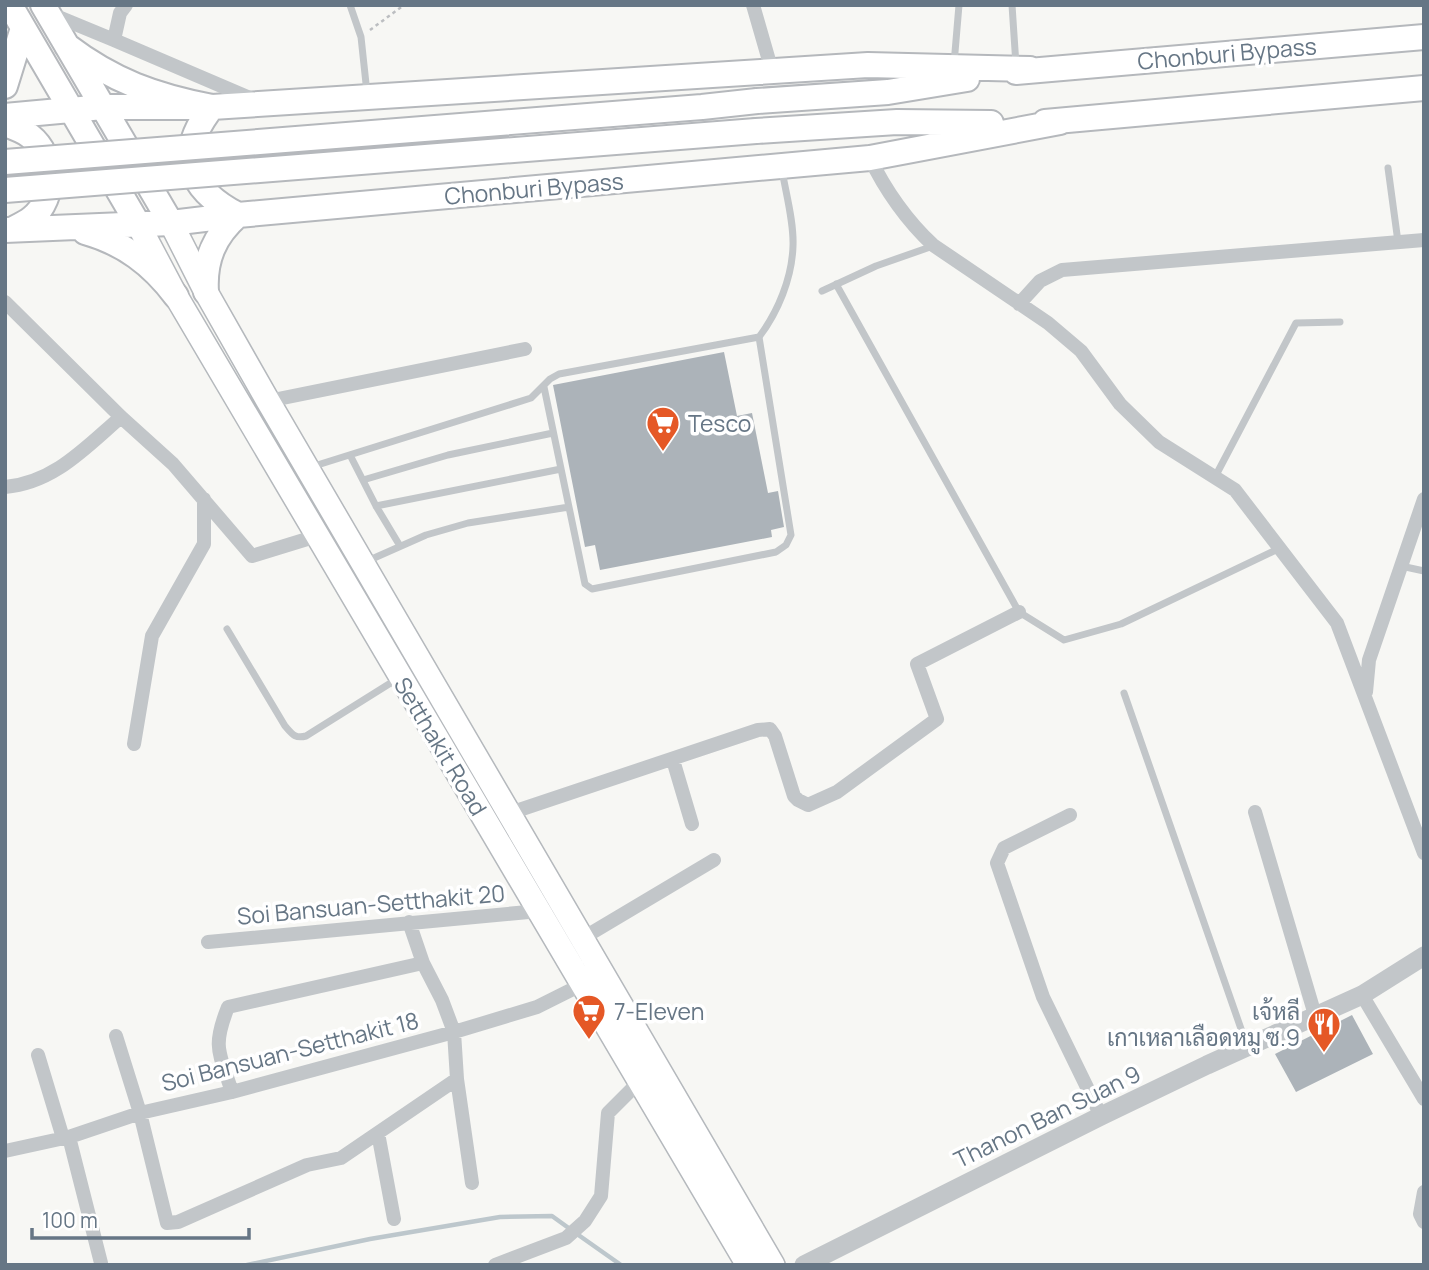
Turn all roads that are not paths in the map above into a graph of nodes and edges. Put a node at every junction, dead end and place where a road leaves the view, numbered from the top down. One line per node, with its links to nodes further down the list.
1 (9, 5): 8 (highway)
2 (126, 5): 10 (street)
3 (350, 5): 17 (lane)
4 (753, 5): 14 (street)
5 (959, 5): 12 (lane)
6 (1012, 5): 13 (lane)
7 (46, 9): 10 (street); 11 (highway)
8 (23, 28): 15 (highway); 21 (highway)
9 (1424, 37): 13 (highway, Chonburi Bypass)
10 (114, 40): 18 (street)
11 (67, 46): 19 (highway); 20 (highway)
12 (953, 68): 13 (highway, Chonburi Bypass); 14 (highway, Chonburi Bypass)
13 (1023, 69): 26 (highway, Chonburi Bypass, bridge)
14 (772, 71): 17 (highway, Chonburi Bypass)
15 (5, 86)
16 (1424, 88): 23 (highway, Chonburi Bypass)
17 (367, 96): 18 (highway, Chonburi Bypass)
18 (263, 104): 20 (highway, Chonburi Bypass)
19 (103, 107): 20 (highway, Chonburi Bypass); 21 (highway, Chonburi Bypass); 31 (highway)
20 (212, 107): 30 (highway)
21 (70, 110): 22 (highway, Chonburi Bypass); 32 (highway)
22 (5, 116)
23 (1060, 122): 25 (highway, Chonburi Bypass); 29 (highway, Chonburi Bypass, bridge)
24 (5, 124): 34 (highway)
25 (870, 158): 27 (highway, Chonburi Bypass); 37 (street)
26 (5, 162)
27 (781, 166): 30 (highway, Chonburi Bypass); 45 (lane)
28 (1388, 168): 36 (lane)
29 (5, 190)
30 (238, 215): 31 (highway, Chonburi Bypass); 40 (highway)
31 (171, 223): 32 (highway, Chonburi Bypass); 40 (main road, Setthakit Road)
32 (138, 225): 33 (highway, Chonburi Bypass); 41 (main road, Setthakit Road)
33 (60, 228): 34 (highway, Chonburi Bypass); 41 (highway)
34 (9, 230)
35 (1424, 240): 36 (street)
36 (1398, 242): 43 (street)
37 (933, 245): 38 (lane); 43 (street)
38 (836, 284): 39 (lane); 67 (lane)
39 (822, 291)
40 (205, 292): 48 (main road, Setthakit Road)
41 (176, 296): 61 (main road, Setthakit Road)
42 (5, 303): 49 (street)
43 (1019, 304): 54 (street)
44 (1340, 323): 54 (lane)
45 (759, 337): 47 (lane); 60 (lane)
46 (525, 349): 48 (street)
47 (544, 387): 50 (lane); 51 (lane)
48 (268, 401): 52 (main road, Setthakit Road)
49 (121, 416): 56 (street); 57 (street)
50 (554, 433): 53 (lane); 55 (lane)
51 (350, 455): 52 (lane); 55 (lane)
52 (307, 468): 64 (main road, Setthakit Road)
53 (561, 469): 59 (lane); 60 (lane)
54 (1215, 477): 63 (street)
55 (363, 480): 59 (lane)
56 (5, 486)
57 (204, 499): 61 (street); 73 (street)
58 (1424, 499): 65 (street)
59 (376, 506): 62 (lane)
60 (569, 507): 62 (lane)
61 (317, 536): 70 (main road, Setthakit Road)
62 (400, 546): 64 (lane)
63 (1281, 548): 67 (lane); 72 (street)
64 (363, 563): 69 (main road, Setthakit Road)
65 (1401, 566): 66 (lane); 72 (street)
66 (1424, 571)
67 (1019, 612): 74 (street)
68 (227, 629): 70 (lane)
69 (422, 664): 70 (main road); 76 (main road, Setthakit Road)
70 (401, 677): 81 (main road, Setthakit Road)
71 (1124, 693): 92 (lane)
72 (1366, 696): 79 (street)
73 (134, 744)
74 (673, 760): 76 (street); 78 (street)
75 (1255, 812): 89 (street)
76 (510, 813): 83 (main road, Setthakit Road)
77 (1070, 815): 99 (street)
78 (692, 824)
79 (1424, 853)
80 (714, 860): 83 (street)
81 (538, 911): 82 (street, Soi Bansuan-Setthakit 20); 87 (main road, Setthakit Road)
82 (410, 922): 84 (street, Soi Bansuan-Setthakit 20); 86 (street)
83 (583, 938): 110 (main road, Setthakit Road)
84 (208, 942)
85 (1424, 956): 88 (street, Thanon Ban Suan 9)
86 (423, 963): 90 (street); 96 (street)
87 (583, 984): 90 (street, Soi Bansuan-Setthakit 18); 95 (main road, Setthakit Road)
88 (1362, 995): 89 (street, Thanon Ban Suan 9); 97 (street)
89 (1315, 1016): 92 (street, Thanon Ban Suan 9)
90 (454, 1032): 94 (street); 96 (street, Soi Bansuan-Setthakit 18)
91 (116, 1035): 98 (street)
92 (1247, 1046): 99 (street, Thanon Ban Suan 9)
93 (38, 1055): 101 (street)
94 (457, 1079): 100 (street); 103 (street)
95 (639, 1082): 108 (street); 109 (main road, Setthakit Road)
96 (232, 1092): 98 (street, Soi Bansuan-Setthakit 18)
97 (1424, 1099)
98 (140, 1113): 100 (street); 101 (street, Soi Bansuan-Setthakit 18)
99 (1101, 1116): 111 (street, Thanon Ban Suan 9)
100 (378, 1133): 105 (street)
101 (66, 1138): 102 (street, Soi Bansuan-Setthakit 18); 107 (street)
102 (5, 1151)
103 (472, 1183)
104 (1424, 1192): 106 (street)
105 (394, 1219)
106 (1424, 1222)
107 (101, 1264)
108 (495, 1265)
109 (748, 1265)
110 (773, 1265)
111 (804, 1265)

